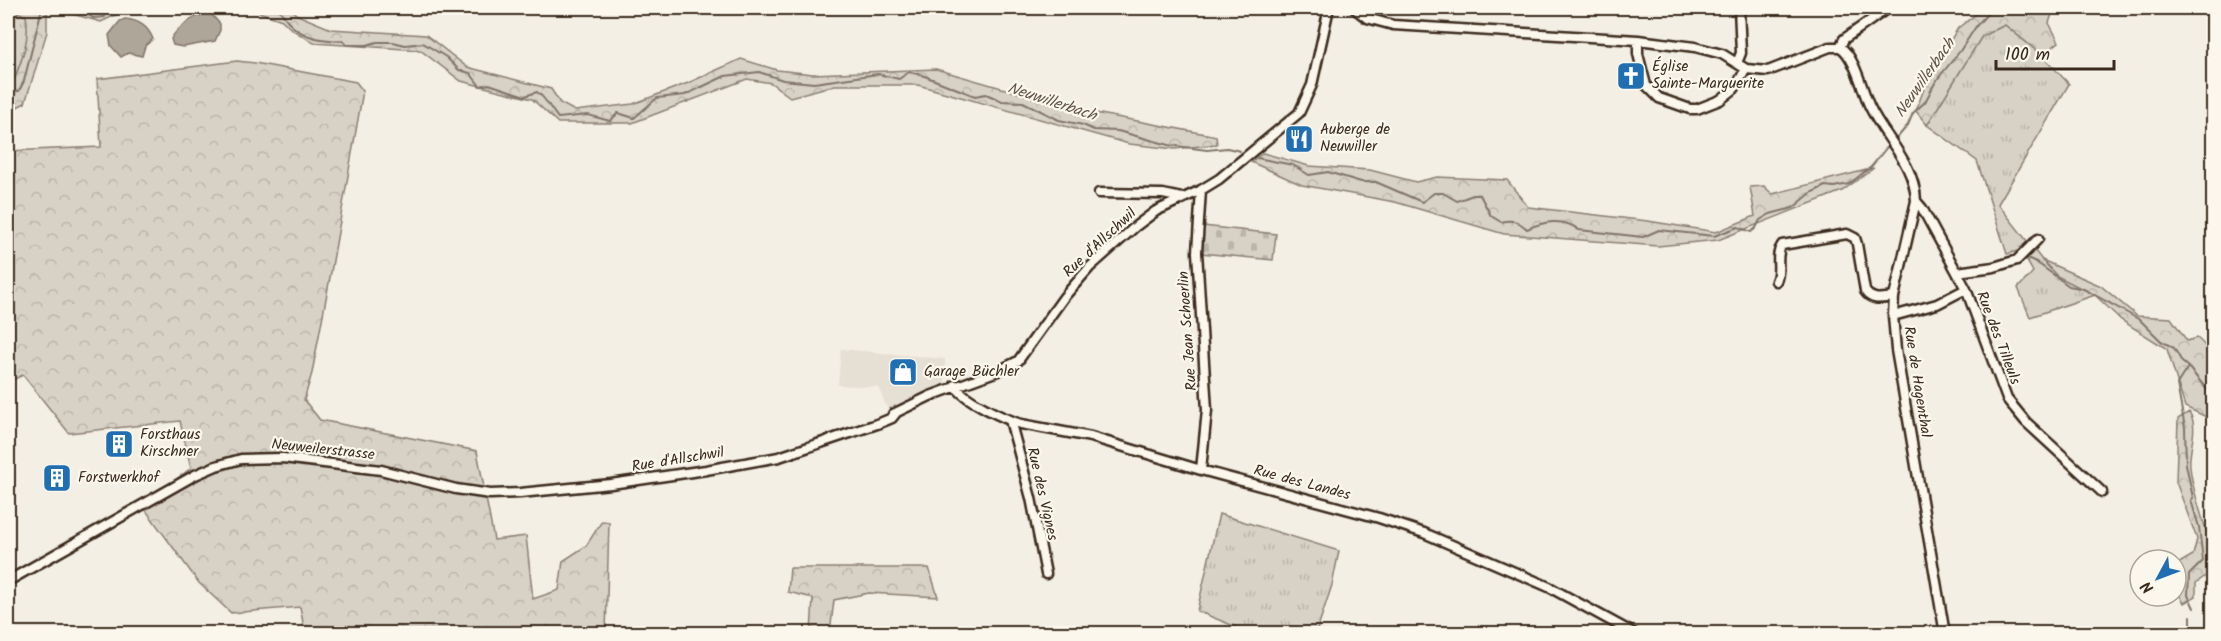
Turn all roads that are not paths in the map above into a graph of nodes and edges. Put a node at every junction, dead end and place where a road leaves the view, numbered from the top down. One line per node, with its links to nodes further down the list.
1 (1329, 8): 9 (street, Rue d'Allschwil)
2 (1354, 8): 5 (street)
3 (1739, 8): 7 (street)
4 (1888, 8): 6 (street)
5 (1638, 40): 7 (street); 8 (street)
6 (1840, 47): 8 (street); 12 (street, Rue de Hagenthal)
7 (1737, 63): 8 (street)
8 (1746, 69)
9 (1201, 190): 11 (street, Rue d'Allschwil); 21 (street, Rue Jean Schoerlin)
10 (1099, 193): 11 (street)
11 (1183, 198): 19 (street, Rue d'Allschwil)
12 (1916, 201): 14 (street, Rue des Tilleuls); 17 (street, Rue de Hagenthal)
13 (2038, 239): 14 (street)
14 (1958, 272): 16 (street, Rue des Tilleuls)
15 (1776, 281): 17 (street)
16 (1966, 289): 18 (street); 22 (street, Rue des Tilleuls)
17 (1894, 297): 18 (street, Rue de Hagenthal)
18 (1893, 316): 27 (street, Rue de Hagenthal)
19 (955, 386): 20 (street, Rue des Landes); 23 (street, Rue d'Allschwil)
20 (1010, 420): 21 (street, Rue des Landes); 24 (street, Rue des Vignes)
21 (1201, 470): 26 (street, Rue des Landes)
22 (2102, 492)
23 (520, 493): 25 (street, Neuweilerstrasse)
24 (1046, 574)
25 (8, 581)
26 (1635, 633)
27 (1945, 633)

